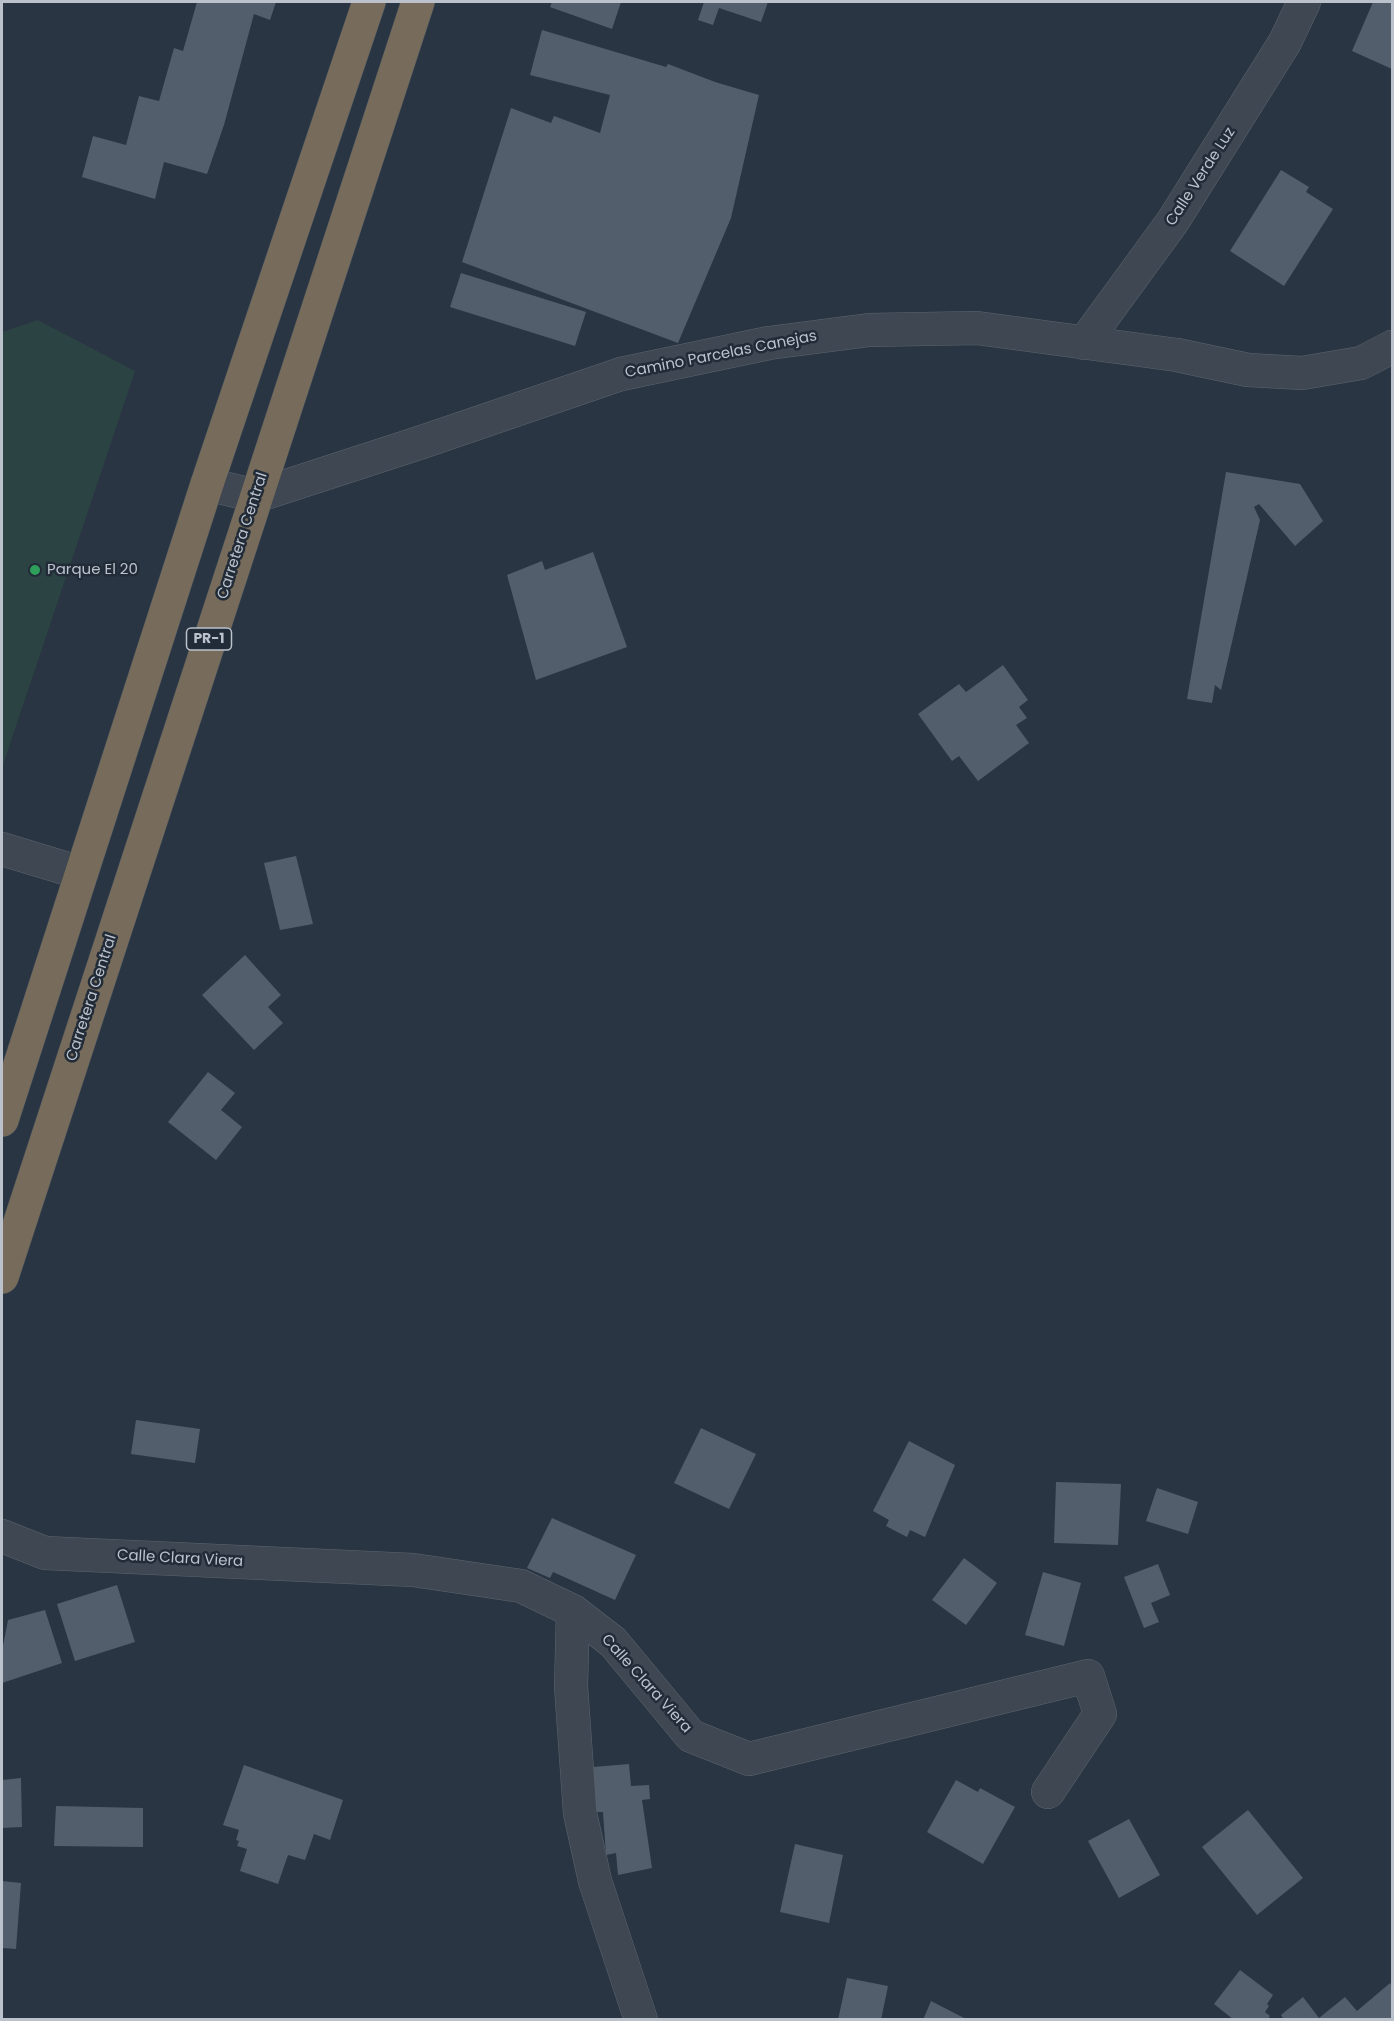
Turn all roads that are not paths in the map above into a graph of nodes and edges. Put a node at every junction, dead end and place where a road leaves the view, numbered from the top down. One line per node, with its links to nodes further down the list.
1 (369, 2): 6 (highway)
2 (418, 2): 7 (highway, Carretera Central / PR-1)
3 (1304, 2): 4 (street, Calle Verde Luz)
4 (1084, 343): 5 (street, Camino Parcelas Canejas); 7 (street, Camino Parcelas Canejas)
5 (1392, 348)
6 (207, 484): 7 (street); 9 (highway)
7 (256, 495): 11 (highway, Carretera Central / PR-1)
8 (2, 849): 9 (street)
9 (81, 873): 10 (highway)
10 (2, 1120)
11 (2, 1277)
12 (2, 1536): 13 (street, Calle Clara Viera)
13 (573, 1611): 14 (street, Calle Clara Viera); 15 (street)
14 (1048, 1792)
15 (641, 2019)

